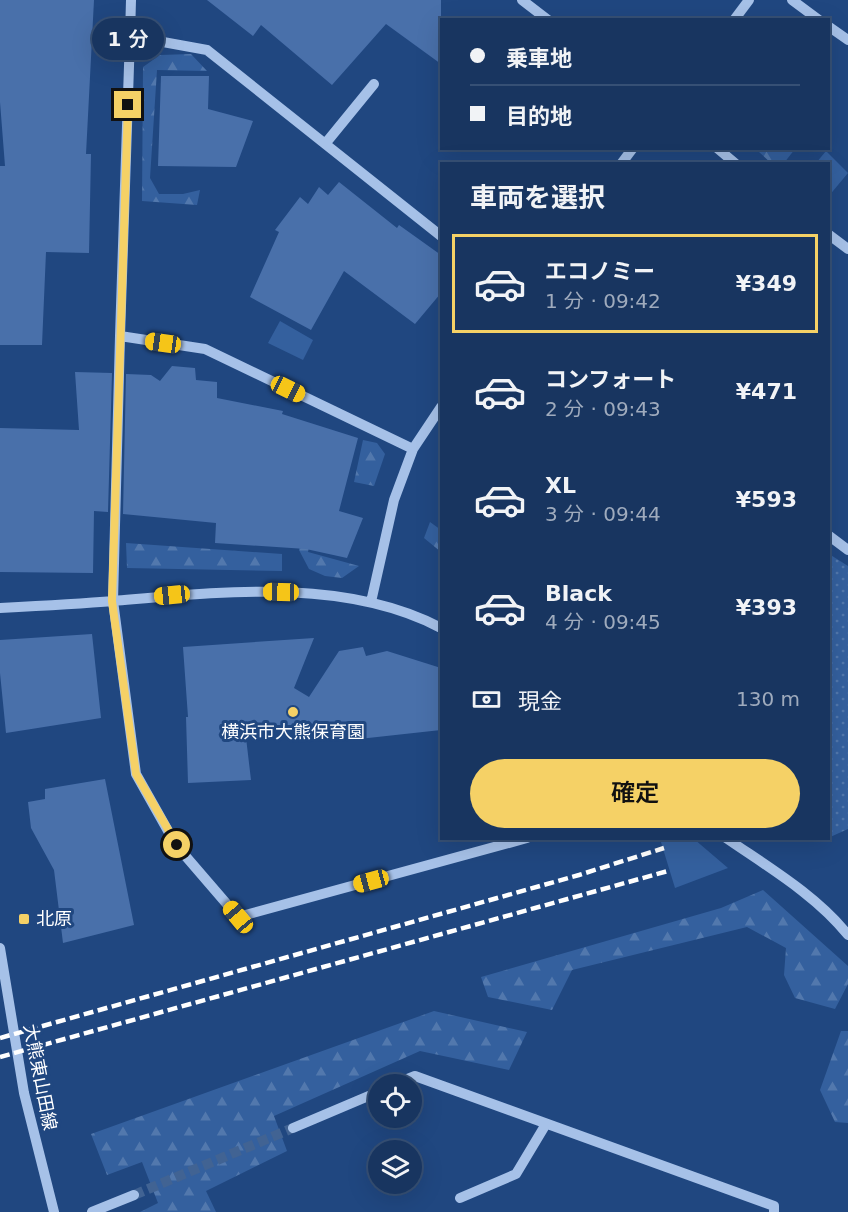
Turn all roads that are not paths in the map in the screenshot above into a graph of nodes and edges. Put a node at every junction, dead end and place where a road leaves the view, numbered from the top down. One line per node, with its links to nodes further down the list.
1 (131, 0): 9 (street)
2 (522, 0): 5 (street)
3 (749, 0): 6 (street)
4 (792, 0): 7 (street)
5 (545, 18)
6 (736, 18)
7 (816, 18)
8 (830, 27): 10 (street)
9 (130, 36): 12 (street); 18 (street)
10 (848, 40)
11 (374, 84): 12 (street)
12 (325, 144): 15 (street)
13 (719, 150): 14 (street)
14 (734, 162)
15 (440, 235)
16 (830, 236): 17 (street)
17 (848, 249)
18 (120, 336): 20 (street); 23 (street)
19 (440, 408): 20 (street)
20 (413, 448): 24 (street)
21 (830, 536): 22 (street)
22 (848, 550)
23 (112, 601): 24 (street); 25 (street); 27 (street)
24 (371, 602): 26 (street)
25 (0, 608)
26 (440, 628)
27 (519, 840)
28 (729, 840): 29 (street)
29 (848, 935)
30 (0, 948): 37 (street, 大熊東山田線)
31 (422, 1079): 33 (street)
32 (368, 1096): 34 (street)
33 (546, 1124): 36 (street); 39 (street)
34 (293, 1128)
35 (134, 1195): 38 (street)
36 (460, 1198)
37 (54, 1212)
38 (92, 1212)
39 (774, 1212)

